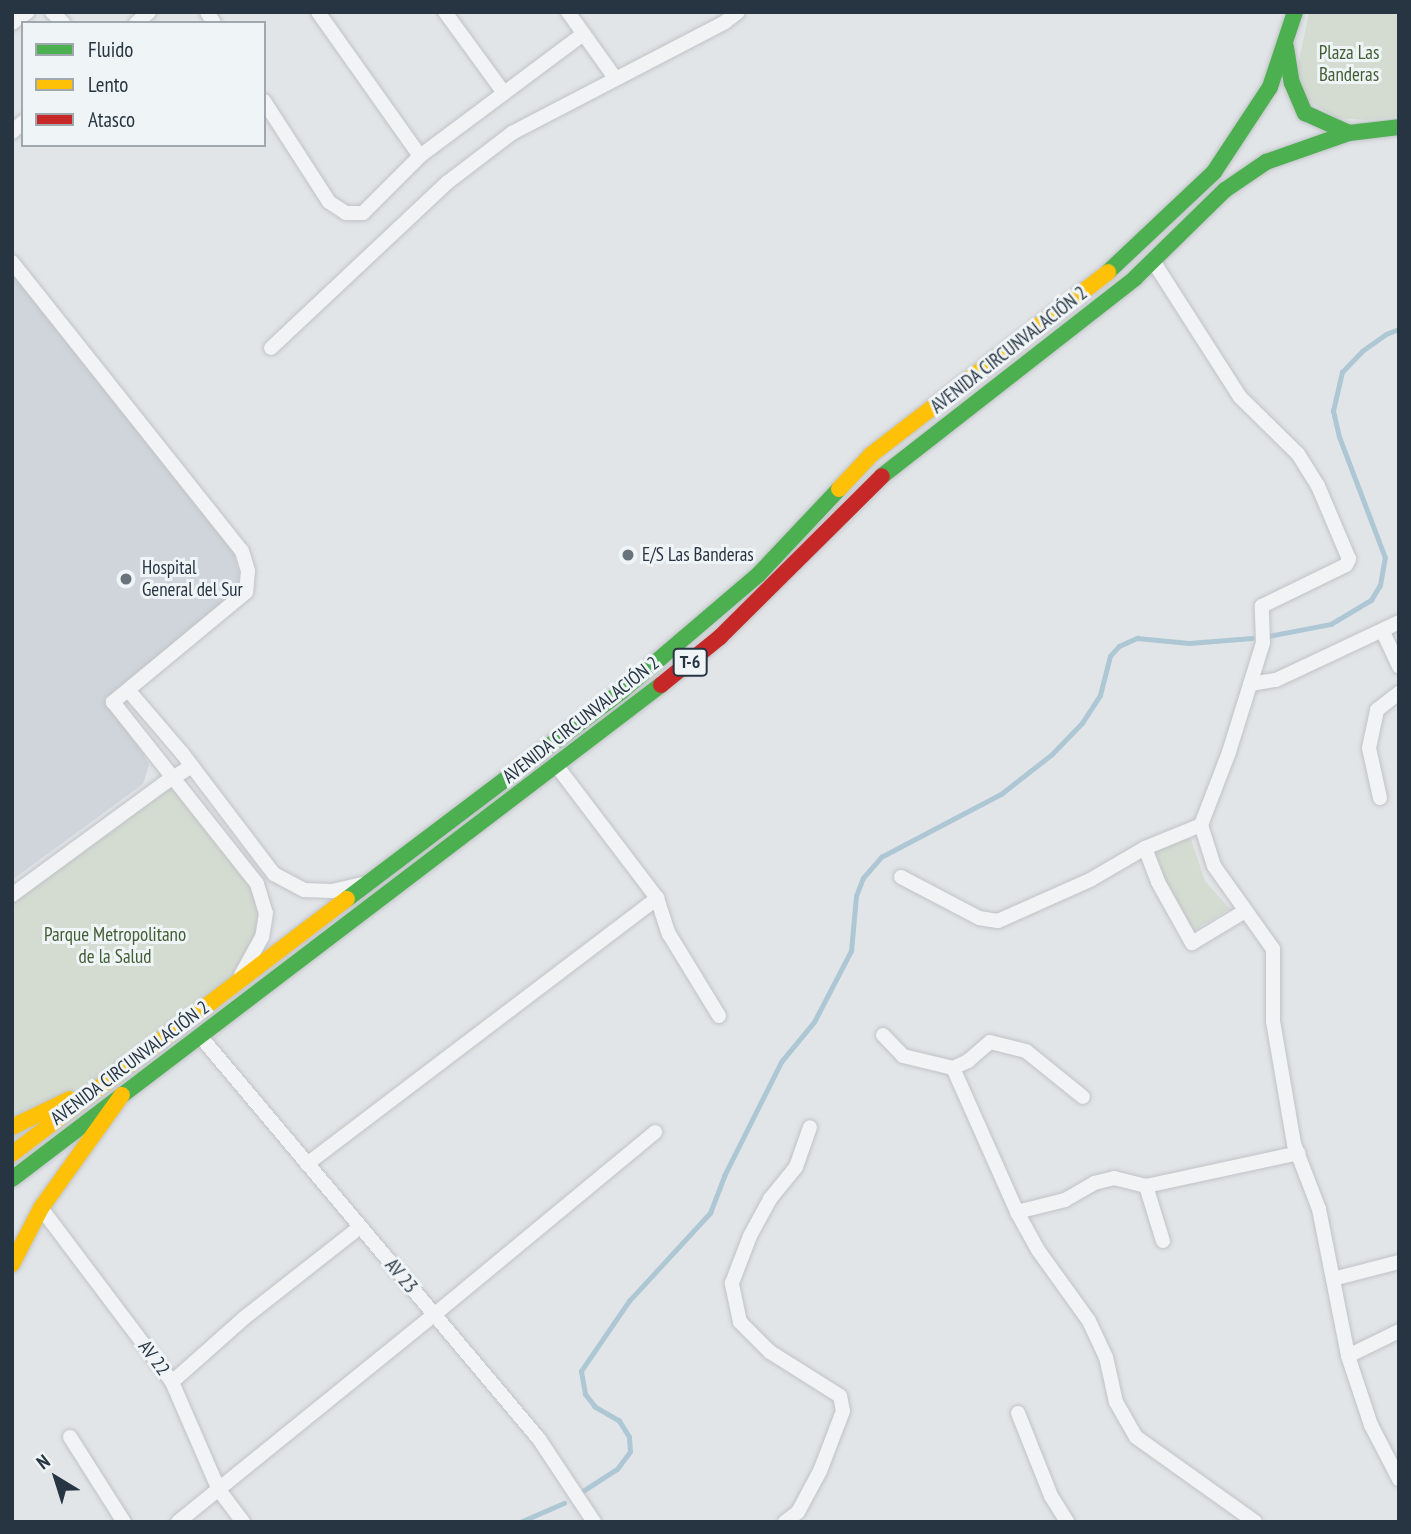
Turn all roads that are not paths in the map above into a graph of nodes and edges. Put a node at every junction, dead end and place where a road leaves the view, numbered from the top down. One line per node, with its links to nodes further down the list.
1 (28, 12): 7 (street)
2 (318, 12): 15 (street)
3 (445, 12): 11 (street)
4 (568, 12): 8 (street)
5 (738, 12): 10 (street)
6 (1295, 12): 9 (main road, AVENIDA CIRCUNVALACIÓN 2 / T-6)
7 (12, 23)
8 (583, 34): 10 (street); 11 (street)
9 (1286, 41): 14 (main road); 32 (main road, AVENIDA CIRCUNVALACIÓN 2 / T-6)
10 (615, 78): 18 (street)
11 (504, 93): 15 (street)
12 (266, 104): 15 (street)
13 (1399, 127): 14 (main road, AVENIDA CIRCUNVALACIÓN 2 / T-6)
14 (1349, 133): 16 (main road, AVENIDA CIRCUNVALACIÓN 2 / T-6)
15 (420, 156)
16 (1153, 261): 22 (street); 25 (main road, AVENIDA CIRCUNVALACIÓN 2 / T-6)
17 (12, 262): 23 (street)
18 (271, 348)
19 (1399, 622): 20 (street)
20 (1383, 632): 21 (street); 22 (street)
21 (1399, 667)
22 (1250, 684): 29 (street)
23 (129, 691): 26 (street); 27 (street)
24 (1399, 693): 28 (street)
25 (556, 765): 34 (street); 39 (main road, AVENIDA CIRCUNVALACIÓN 2 / T-6)
26 (192, 766): 27 (street); 32 (street)
27 (174, 778): 33 (street); 36 (street)
28 (1380, 798)
29 (1201, 825): 30 (street); 35 (street)
30 (1145, 848): 31 (street); 35 (street)
31 (901, 877)
32 (371, 882): 36 (main road, AVENIDA CIRCUNVALACIÓN 2 / T-6)
33 (12, 895)
34 (657, 898): 37 (street); 49 (street)
35 (1245, 911): 47 (street)
36 (235, 985): 41 (main road, AVENIDA CIRCUNVALACIÓN 2 / T-6)
37 (719, 1016)
38 (883, 1035): 40 (street)
39 (200, 1036): 42 (main road, AVENIDA CIRCUNVALACIÓN 2 / T-6); 49 (street, AV 23)
40 (953, 1068): 43 (street); 53 (street)
41 (113, 1078): 44 (main road); 48 (main road, AVENIDA CIRCUNVALACIÓN 2 / T-6)
42 (122, 1096): 50 (main road, AVENIDA CIRCUNVALACIÓN 2 / T-6); 52 (main road)
43 (1083, 1097)
44 (12, 1127)
45 (810, 1127): 71 (street)
46 (655, 1132): 59 (street)
47 (1298, 1153): 51 (street); 58 (street)
48 (12, 1154)
49 (307, 1164): 54 (street, AV 23)
50 (12, 1179)
51 (1146, 1186): 53 (street); 55 (street)
52 (41, 1208): 57 (main road); 62 (street, AV 22)
53 (1017, 1212): 73 (street)
54 (360, 1227): 59 (street, AV 23); 62 (street)
55 (1163, 1241)
56 (1399, 1262): 58 (street)
57 (12, 1265)
58 (1333, 1279): 61 (street)
59 (434, 1315): 66 (street); 70 (street, AV 23)
60 (1399, 1331): 61 (street)
61 (1348, 1356): 65 (street)
62 (172, 1382): 66 (street, AV 22)
63 (1018, 1413): 72 (street)
64 (71, 1437): 67 (street)
65 (1399, 1479)
66 (219, 1490): 68 (street); 69 (street, AV 22)
67 (124, 1522)
68 (178, 1522)
69 (243, 1522)
70 (594, 1522)
71 (785, 1522)
72 (1067, 1522)
73 (1255, 1522)

